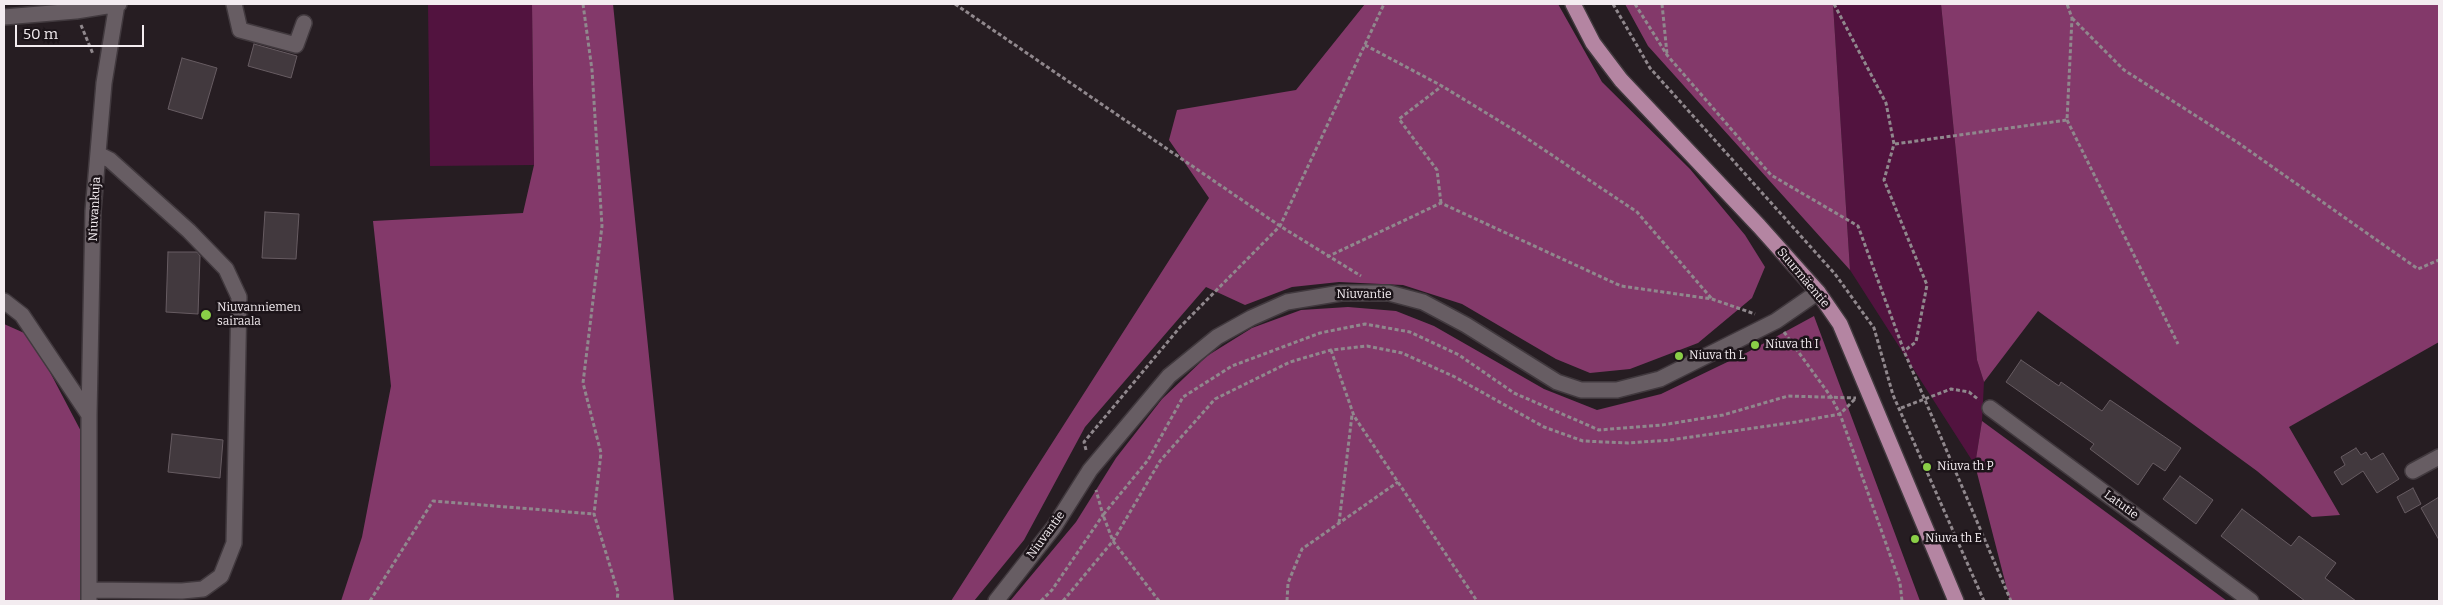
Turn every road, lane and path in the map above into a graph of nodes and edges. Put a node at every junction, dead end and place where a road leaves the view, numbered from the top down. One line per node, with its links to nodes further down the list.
1 (118, 4): 11 (street); 21 (street, Niuvankuja)
2 (234, 4): 14 (street)
3 (584, 4): 44 (path)
4 (955, 4): 23 (path)
5 (1384, 4): 15 (path)
6 (1573, 4): 27 (main road, Suurmäentie)
7 (1634, 4): 16 (path)
8 (1662, 4): 16 (path)
9 (1834, 4): 20 (path)
10 (2067, 4): 13 (path)
11 (76, 11): 12 (street); 17 (path)
12 (4, 17)
13 (2072, 18): 19 (path); 25 (path)
14 (304, 22)
15 (1365, 45): 18 (path); 23 (path)
16 (1667, 55): 33 (path)
17 (93, 56)
18 (1442, 86): 22 (path); 28 (path)
19 (2067, 120): 20 (path); 31 (path)
20 (1894, 144): 33 (path)
21 (98, 154): 40 (street, Niuvankuja); 47 (street)
22 (1441, 203): 24 (path); 28 (path)
23 (1280, 226): 24 (path)
24 (1327, 257): 26 (path)
25 (2439, 260)
26 (1366, 279)
27 (1818, 292): 30 (street, Niuvantie); 56 (main road, Suurmäentie)
28 (1712, 299): 30 (path)
29 (4, 301): 40 (street)
30 (1776, 320): 34 (path); 50 (street, Niuvantie)
31 (2178, 344)
32 (1331, 350): 38 (path); 39 (path); 46 (path)
33 (1904, 351): 35 (path)
34 (1831, 396): 39 (path); 39 (path); 46 (path)
35 (1924, 398): 36 (path); 37 (path); 57 (path)
36 (1901, 408)
37 (1990, 408): 58 (street, Latutie)
38 (1352, 412): 43 (path); 45 (path)
39 (1840, 414): 55 (path)
40 (89, 415): 47 (street, Niuvankuja)
41 (2439, 457): 42 (street)
42 (2413, 471)
43 (1398, 482): 45 (path); 54 (path)
44 (594, 514): 48 (path); 49 (path)
45 (1339, 523): 53 (path)
46 (1113, 541): 51 (path); 52 (path)
47 (89, 596)
48 (370, 601)
49 (617, 601)
50 (996, 601)
51 (1063, 601)
52 (1159, 601)
53 (1287, 601)
54 (1477, 601)
55 (1902, 601)
56 (1956, 601)
57 (2011, 601)
58 (2251, 601)

